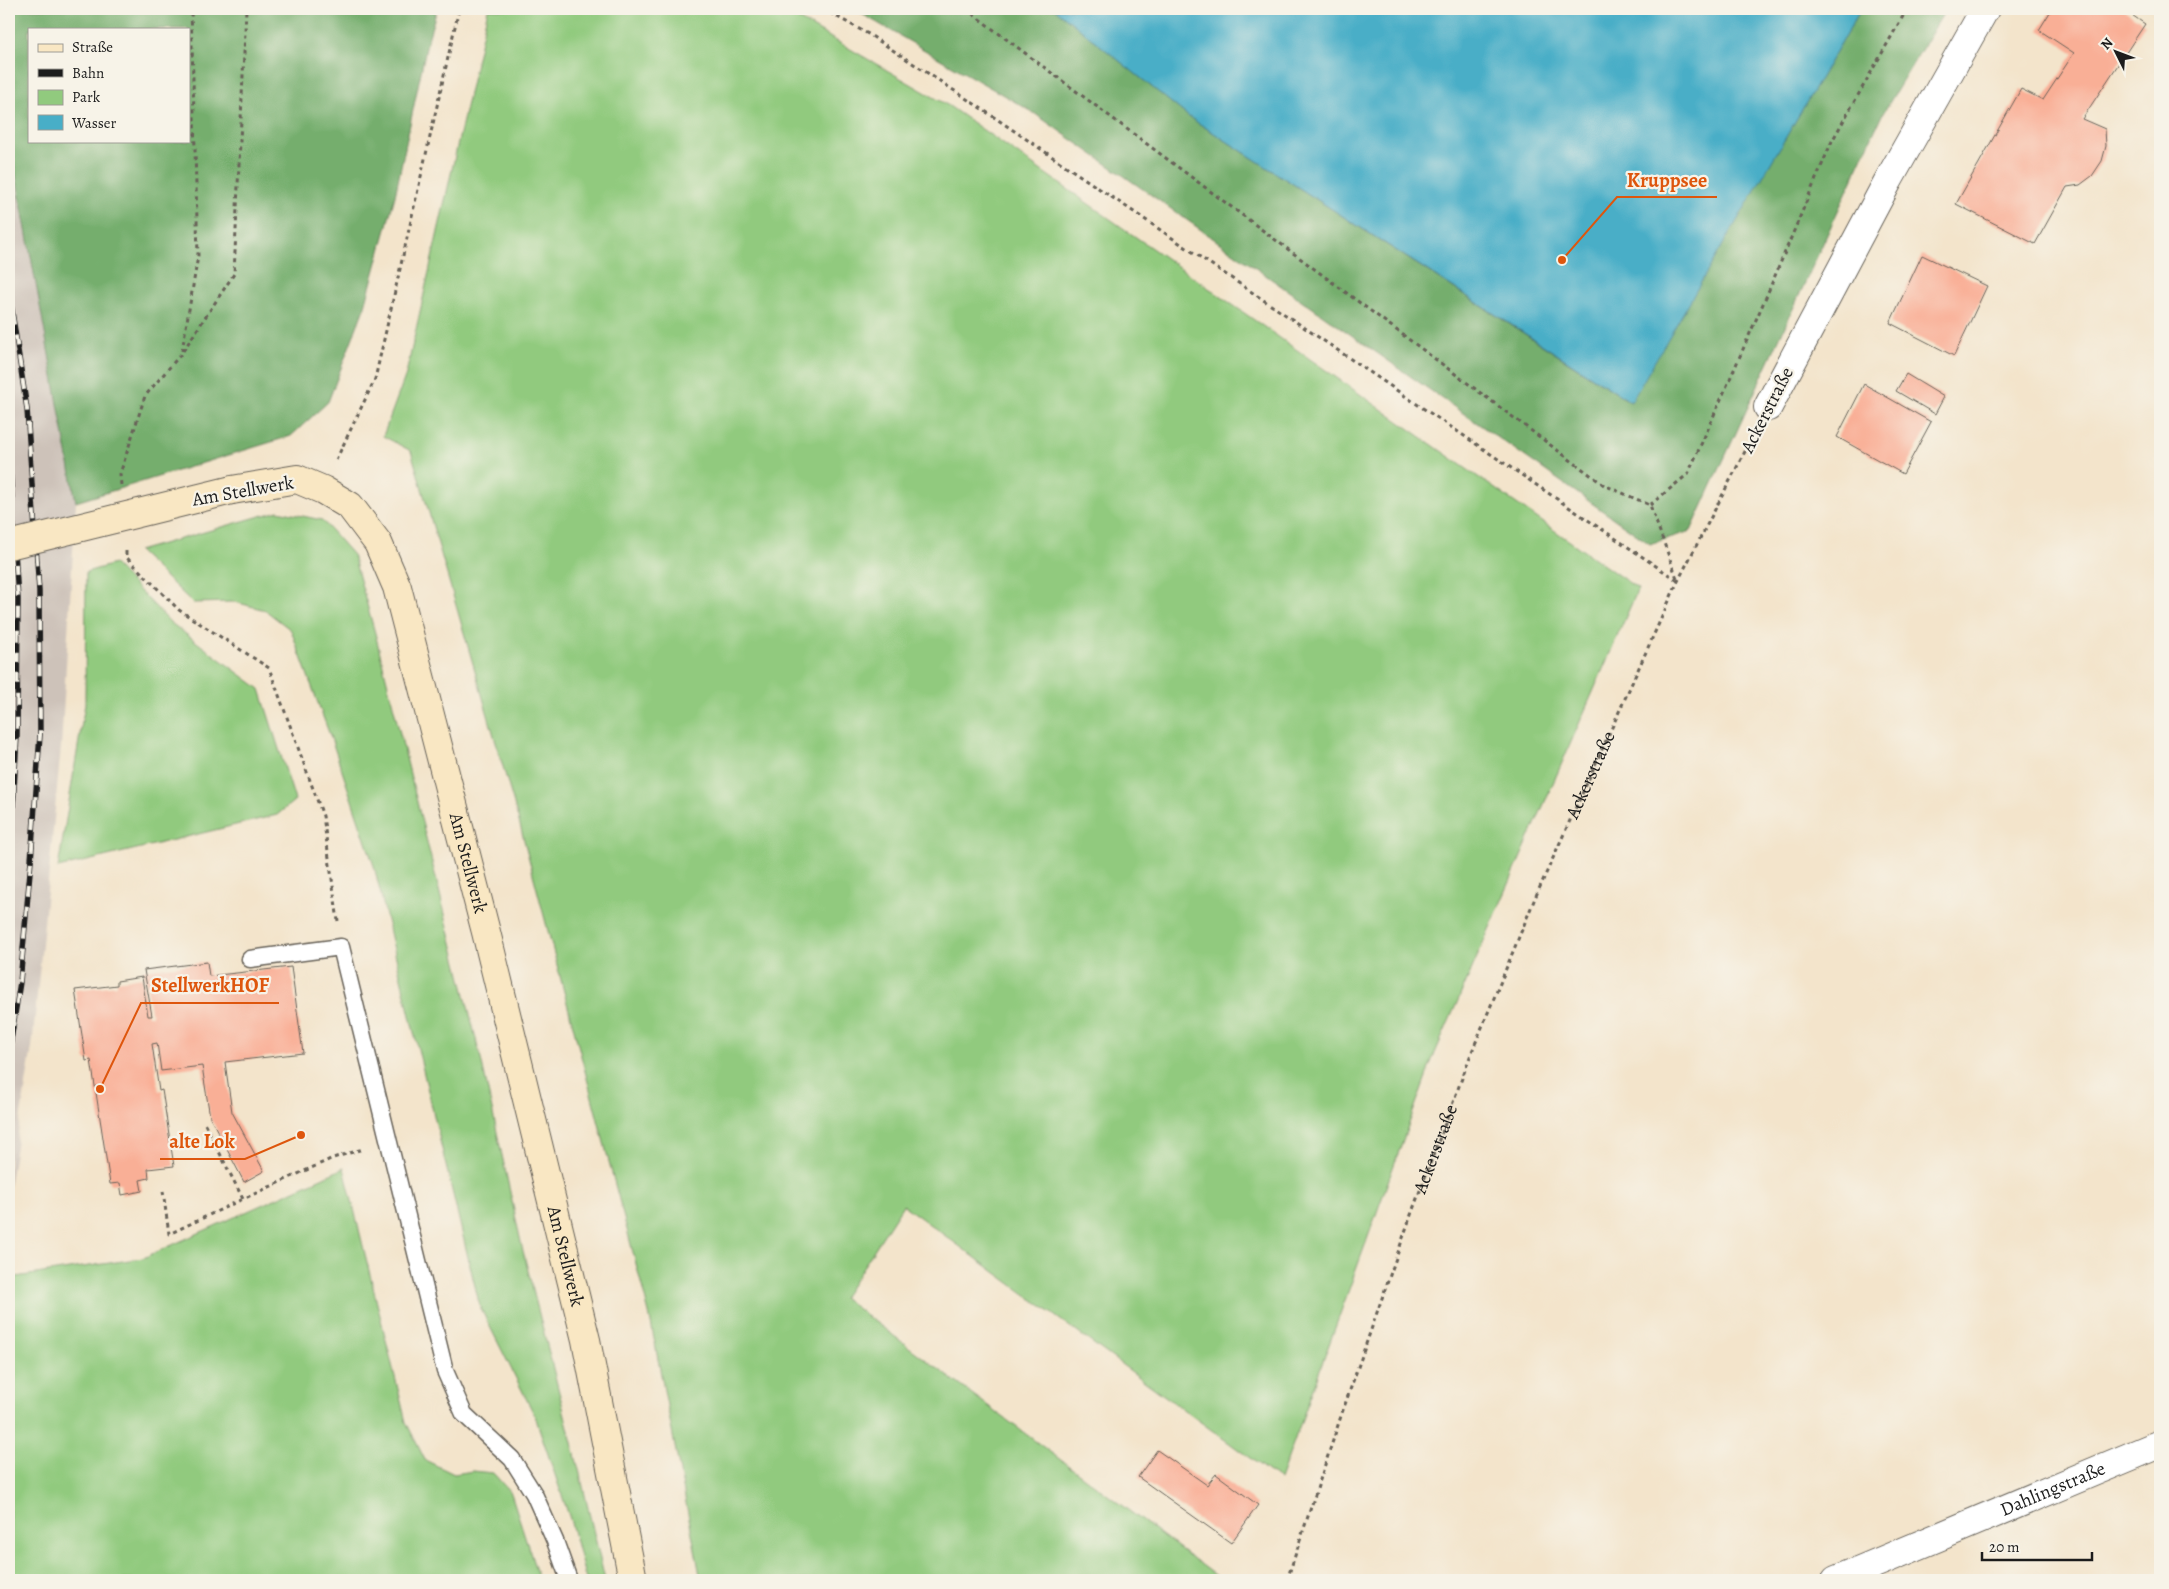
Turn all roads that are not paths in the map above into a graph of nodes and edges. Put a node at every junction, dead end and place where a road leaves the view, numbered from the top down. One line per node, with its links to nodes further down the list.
1 (1985, 9): 2 (street, Ackerstraße)
2 (1768, 407)
3 (9, 545): 7 (street, Am Stellwerk, bridge)
4 (250, 959): 6 (lane)
5 (2160, 1444): 8 (street, Dahlingstraße)
6 (569, 1580)
7 (633, 1580)
8 (1836, 1580)

